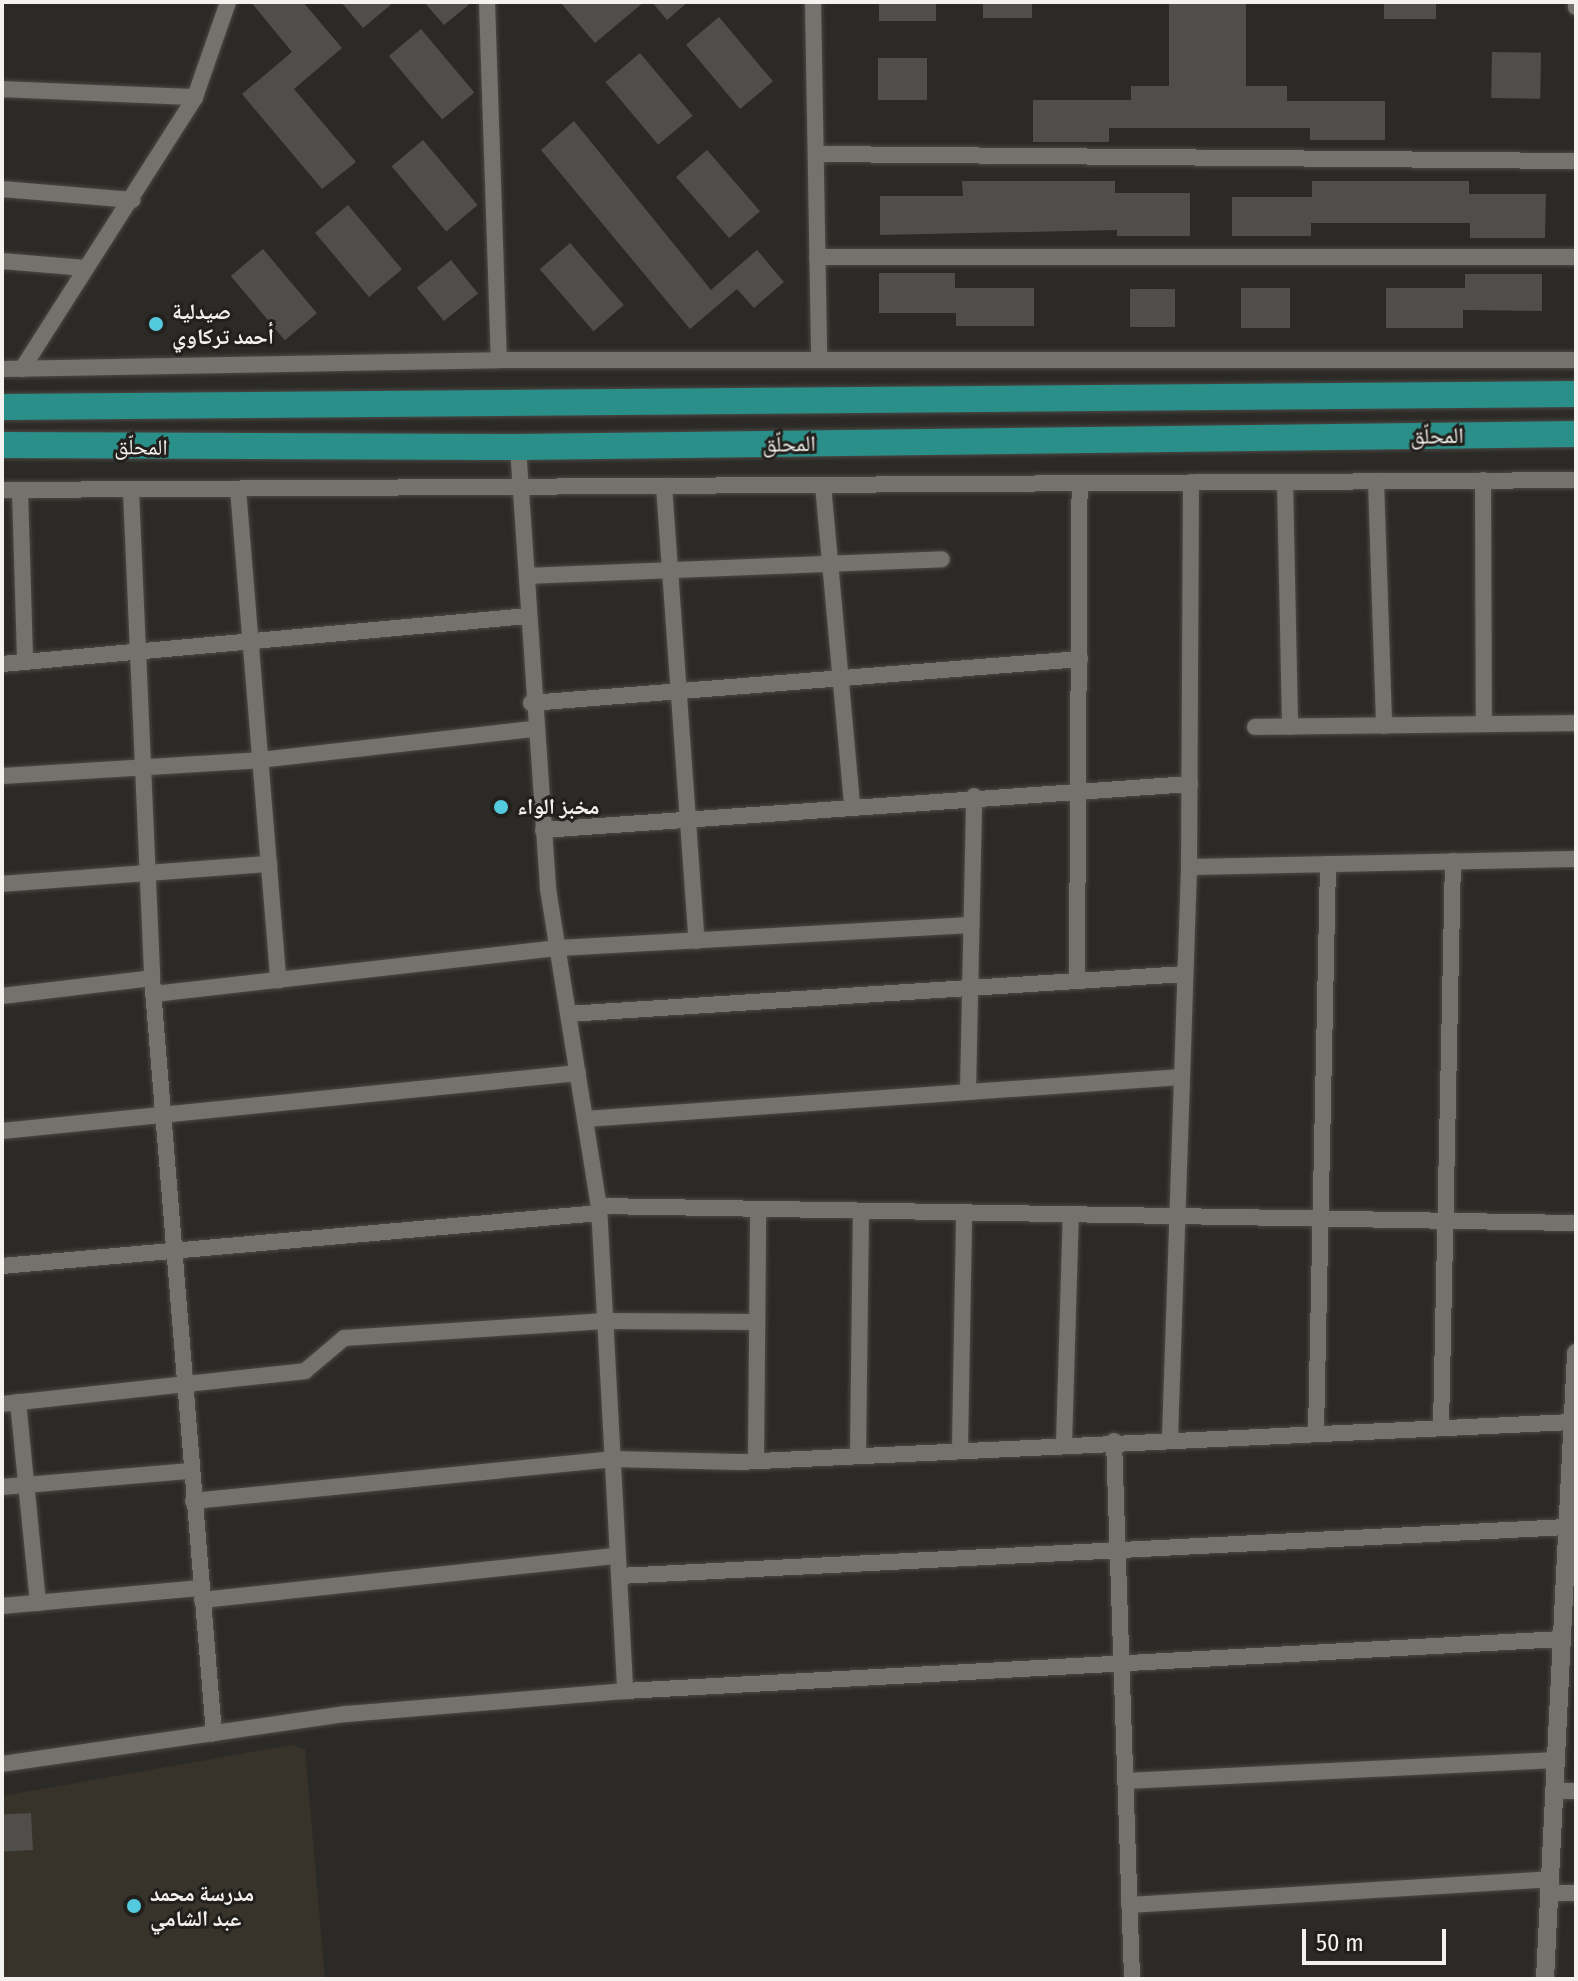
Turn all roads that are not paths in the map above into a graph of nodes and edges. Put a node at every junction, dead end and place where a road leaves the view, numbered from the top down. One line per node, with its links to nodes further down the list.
1 (228, 2): 5 (street)
2 (487, 2): 15 (street)
3 (813, 2): 6 (street)
4 (2, 89): 5 (street)
5 (195, 97): 9 (street)
6 (816, 154): 7 (street); 10 (street)
7 (1576, 161)
8 (2, 189): 9 (street)
9 (133, 200): 13 (street)
10 (817, 257): 11 (street); 14 (street)
11 (1576, 257)
12 (2, 261): 13 (street)
13 (85, 268): 18 (street)
14 (819, 359): 15 (street); 16 (street)
15 (499, 360): 18 (street)
16 (1576, 360)
17 (2, 369): 18 (street)
18 (22, 369)
19 (1576, 394): 20 (highway, المحلّق)
20 (2, 407)
21 (1576, 434): 23 (highway, المحلّق)
22 (2, 445): 23 (highway, المحلّق)
23 (518, 447): 32 (street)
24 (1483, 480): 25 (street); 26 (street); 51 (street)
25 (1576, 480)
26 (1376, 481): 28 (street); 52 (street)
27 (1191, 482): 28 (street); 29 (street); 59 (street)
28 (1285, 482): 54 (street)
29 (1080, 483): 30 (street); 44 (street)
30 (823, 485): 31 (street); 38 (street)
31 (664, 486): 32 (street); 39 (street)
32 (518, 487): 33 (street); 40 (street)
33 (238, 489): 36 (street); 42 (street)
34 (2, 490): 35 (street)
35 (20, 490): 36 (street); 45 (street)
36 (131, 491): 43 (street)
37 (942, 559): 38 (street)
38 (836, 564): 39 (street); 47 (street)
39 (673, 568): 40 (street); 48 (street)
40 (527, 576): 41 (street)
41 (527, 616): 42 (street); 49 (street)
42 (250, 643): 43 (street); 56 (street)
43 (136, 651): 45 (street); 57 (street)
44 (1080, 659): 47 (street); 60 (street)
45 (25, 662): 46 (street)
46 (2, 664)
47 (842, 678): 48 (street); 62 (street)
48 (682, 691): 49 (street); 63 (street)
49 (531, 703): 55 (street)
50 (1576, 723): 51 (street)
51 (1484, 724): 52 (street)
52 (1384, 726): 54 (street)
53 (1255, 727): 54 (street)
54 (1290, 727)
55 (533, 729): 56 (street); 64 (street)
56 (260, 760): 57 (street); 67 (street)
57 (141, 768): 58 (street); 70 (street)
58 (2, 776)
59 (1190, 784): 60 (street); 69 (street)
60 (1079, 787): 61 (street); 77 (street)
61 (974, 796): 62 (street); 72 (street)
62 (852, 805): 63 (street)
63 (690, 818): 64 (street); 73 (street)
64 (543, 830): 74 (street)
65 (1576, 859): 66 (street)
66 (1453, 861): 68 (street); 95 (street)
67 (269, 864): 70 (street); 76 (street)
68 (1328, 864): 69 (street); 94 (street)
69 (1189, 867): 75 (street)
70 (145, 870): 71 (street); 78 (street)
71 (2, 884)
72 (971, 925): 73 (street); 79 (street)
73 (697, 941): 74 (street)
74 (558, 948): 76 (street); 81 (street)
75 (1185, 974): 77 (street); 83 (street)
76 (278, 980): 78 (street)
77 (1077, 981): 79 (street)
78 (153, 986): 80 (street); 85 (street)
79 (970, 988): 81 (street); 84 (street)
80 (2, 996)
81 (568, 1014): 82 (street)
82 (578, 1073): 85 (street); 86 (street)
83 (1182, 1077): 84 (street); 93 (street)
84 (968, 1092): 86 (street)
85 (163, 1114): 87 (street); 97 (street)
86 (585, 1119): 89 (street)
87 (2, 1131)
88 (758, 1209): 89 (street); 90 (street); 100 (street)
89 (599, 1210): 97 (street); 99 (street)
90 (861, 1211): 91 (street); 111 (street)
91 (964, 1212): 92 (street); 110 (street)
92 (1071, 1214): 93 (street); 109 (street)
93 (1178, 1216): 94 (street); 107 (street)
94 (1322, 1218): 95 (street); 106 (street)
95 (1444, 1220): 96 (street); 105 (street)
96 (1576, 1223)
97 (173, 1250): 98 (street); 102 (street)
98 (2, 1266)
99 (605, 1321): 100 (street); 102 (street); 113 (street)
100 (757, 1322): 114 (street)
101 (1576, 1353): 104 (street)
102 (183, 1385): 103 (street); 115 (street)
103 (10, 1403): 116 (street)
104 (1573, 1422): 105 (street); 112 (street)
105 (1441, 1427): 106 (street)
106 (1316, 1432): 107 (street)
107 (1170, 1438): 108 (street)
108 (1114, 1441): 109 (street); 120 (street)
109 (1064, 1444): 110 (street)
110 (960, 1449): 111 (street)
111 (858, 1455): 114 (street)
112 (1574, 1455): 119 (street)
113 (612, 1459): 114 (street); 118 (street); 121 (street)
114 (756, 1461)
115 (190, 1471): 116 (street); 118 (street)
116 (29, 1485): 117 (street); 125 (street)
117 (2, 1487)
118 (193, 1501): 124 (street)
119 (1567, 1527): 120 (street); 122 (street)
120 (1117, 1547): 123 (street); 128 (street)
121 (617, 1556): 123 (street); 124 (street)
122 (1571, 1558): 127 (street)
123 (619, 1576): 130 (street)
124 (201, 1594): 125 (street); 131 (street)
125 (38, 1603): 126 (street)
126 (2, 1606)
127 (1562, 1639): 128 (street); 129 (street)
128 (1120, 1661): 130 (street); 134 (street)
129 (1568, 1668): 132 (street)
130 (625, 1691): 131 (street)
131 (214, 1733): 133 (street)
132 (1556, 1760): 134 (street); 135 (street)
133 (2, 1764)
134 (1125, 1781): 139 (street)
135 (1554, 1791): 136 (street); 137 (street)
136 (1576, 1791)
137 (1550, 1886): 138 (street); 139 (street); 141 (street)
138 (1576, 1893)
139 (1129, 1905): 140 (street)
140 (1132, 1979)
141 (1545, 1979)

